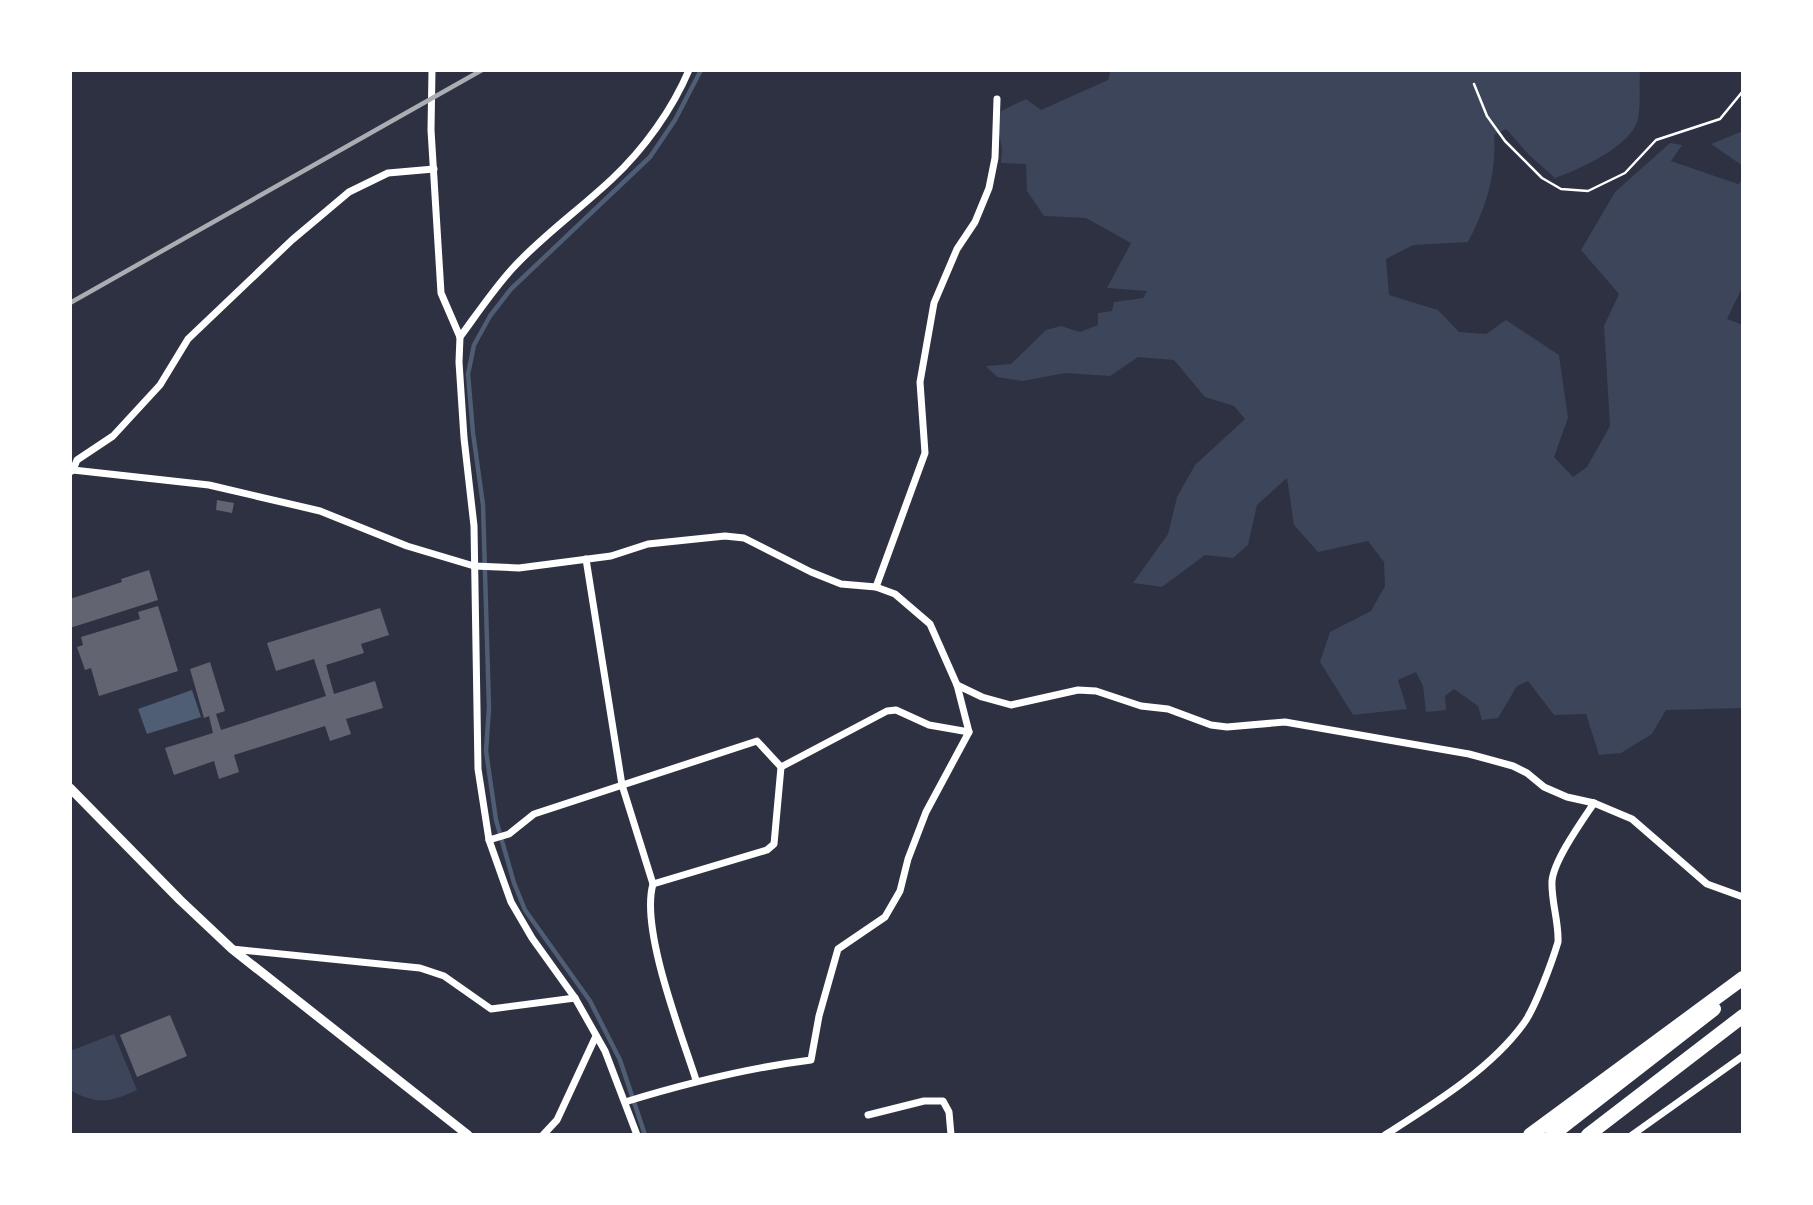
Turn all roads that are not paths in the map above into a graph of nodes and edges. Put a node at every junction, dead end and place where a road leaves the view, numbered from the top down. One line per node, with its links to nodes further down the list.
1 (432, 70): 4 (street)
2 (689, 70): 5 (street)
3 (997, 99): 9 (street)
4 (434, 169): 5 (street); 6 (street)
5 (460, 337): 8 (street)
6 (72, 471): 8 (street)
7 (586, 559): 8 (street); 9 (street); 13 (street)
8 (474, 566): 16 (street)
9 (876, 587): 10 (street)
10 (957, 685): 11 (street); 15 (street)
11 (969, 732): 12 (street); 26 (street)
12 (781, 767): 13 (street); 17 (street)
13 (622, 785): 16 (street); 17 (street)
14 (70, 788): 19 (street)
15 (1594, 803): 18 (street); 34 (street)
16 (489, 840): 22 (street)
17 (653, 884): 26 (street)
18 (1743, 897)
19 (232, 949): 22 (street); 30 (street)
20 (1743, 978): 35 (highway)
21 (1743, 986): 36 (highway)
22 (575, 998): 24 (street)
23 (1743, 1016): 37 (highway)
24 (596, 1035): 27 (street); 31 (street)
25 (1743, 1056): 29 (street)
26 (696, 1080): 27 (street)
27 (625, 1102): 32 (street)
28 (868, 1115): 33 (street)
29 (1638, 1133)
30 (468, 1135)
31 (543, 1135)
32 (636, 1135)
33 (951, 1135)
34 (1385, 1135)
35 (1530, 1135)
36 (1552, 1135)
37 (1588, 1135)

